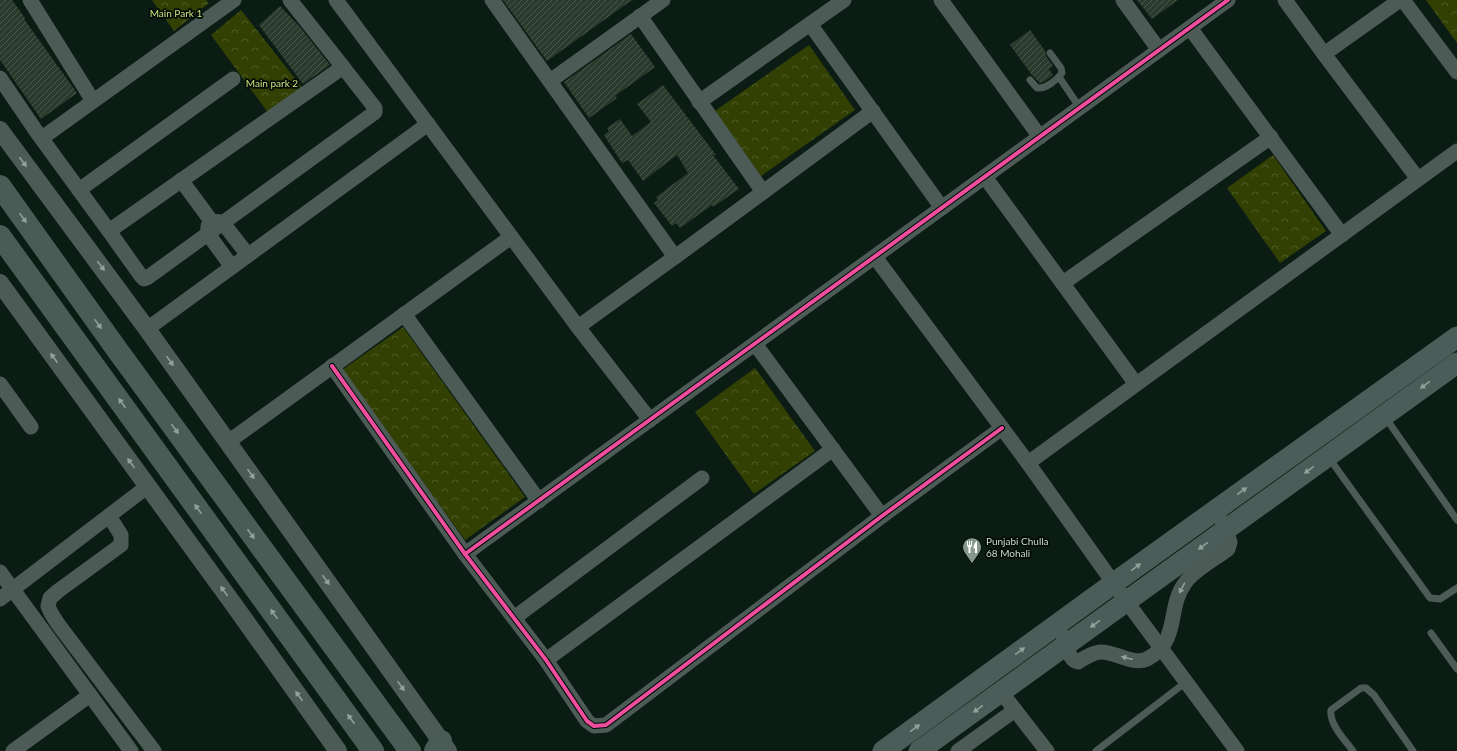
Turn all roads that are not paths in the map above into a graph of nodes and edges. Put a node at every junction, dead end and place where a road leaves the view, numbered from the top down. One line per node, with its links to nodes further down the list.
1 (30, 0): 27 (street)
2 (234, 0): 13 (street)
3 (290, 0): 20 (street)
4 (336, 0): 31 (street)
5 (492, 0): 26 (street)
6 (663, 0): 14 (street)
7 (844, 0): 15 (street)
8 (941, 0): 34 (street)
9 (1123, 0): 17 (street)
10 (1228, 0): 16 (street)
11 (1285, 0): 19 (street)
12 (1402, 0): 19 (street); 21 (street)
13 (217, 3): 27 (street)
14 (640, 16): 26 (street); 28 (street)
15 (810, 24): 28 (street); 30 (street)
16 (1190, 28): 17 (street); 35 (street)
17 (1159, 50): 29 (street)
18 (1050, 53): 22 (lane)
19 (1324, 54): 38 (street)
20 (344, 67): 39 (street); 44 (street)
21 (1457, 72)
22 (1059, 77): 25 (lane); 29 (lane)
23 (0, 78): 33 (street)
24 (232, 78): 41 (street)
25 (1030, 80)
26 (550, 81): 50 (street)
27 (91, 97): 33 (street)
28 (699, 102): 42 (street)
29 (1080, 108): 34 (street)
30 (873, 110): 42 (street); 43 (street)
31 (428, 124): 48 (street); 49 (street)
32 (0, 130): 57 (street, one-way to 57)
33 (39, 134): 41 (street)
34 (1040, 137): 37 (street)
35 (1271, 137): 46 (street); 54 (street)
36 (1457, 151): 38 (street)
37 (985, 177): 43 (street); 54 (street)
38 (1418, 179): 46 (street)
39 (181, 180): 44 (street); 45 (street)
40 (0, 186): 104 (main road, one-way to 104)
41 (79, 190): 45 (street)
42 (763, 192): 50 (street)
43 (942, 208): 51 (street)
44 (214, 226): 45 (street); 49 (street); 52 (street)
45 (109, 230)
46 (1342, 235): 63 (street)
47 (0, 236): 103 (main road, one-way to 47)
48 (511, 237): 55 (street); 56 (street)
49 (248, 255): 52 (street)
50 (675, 257): 56 (street)
51 (875, 257): 59 (street); 67 (street)
52 (232, 267): 57 (street)
53 (0, 283): 73 (street, one-way to 53)
54 (1063, 283): 63 (street)
55 (404, 314): 61 (street); 74 (street)
56 (578, 327): 65 (street)
57 (147, 329): 68 (street, one-way to 68)
58 (1457, 337): 75 (main road, one-way to 58)
59 (755, 344): 65 (street); 69 (street)
60 (1457, 362): 64 (main road, one-way to 64)
61 (332, 366): 68 (street); 80 (street)
62 (0, 384): 66 (street)
63 (1136, 384): 71 (street)
64 (1384, 415): 70 (main road); 78 (lane)
65 (650, 420): 74 (street)
66 (31, 427)
67 (1002, 428): 71 (street); 77 (street)
68 (228, 442): 98 (street, one-way to 98)
69 (833, 449): 77 (street); 92 (street)
70 (1328, 456): 79 (main road, one-way to 79); 83 (lane)
71 (1028, 463): 82 (street)
72 (702, 478): 87 (street)
73 (148, 486): 76 (street); 102 (street, one-way to 73)
74 (539, 501): 80 (street)
75 (1217, 509): 79 (street); 82 (main road, one-way to 75)
76 (109, 516): 84 (street); 101 (street)
77 (882, 516): 92 (street)
78 (1457, 520)
79 (1225, 530): 86 (main road, one-way to 86); 91 (street, one-way to 91)
80 (465, 554): 87 (street)
81 (0, 572): 84 (street)
82 (1114, 583): 86 (street); 88 (main road)
83 (1457, 588)
84 (13, 590): 85 (street); 96 (street)
85 (0, 599)
86 (1127, 602): 90 (main road, one-way to 90); 91 (street)
87 (514, 618): 92 (street)
88 (1058, 624): 90 (street); 105 (main road, one-way to 88)
89 (1431, 633): 93 (lane)
90 (1068, 644): 91 (street, one-way to 90); 95 (main road)
91 (1162, 649): 94 (street)
92 (546, 660)
93 (1457, 669)
94 (1186, 682): 109 (lane); 110 (street)
95 (1001, 692): 97 (street); 106 (main road, one-way to 106)
96 (90, 695): 99 (street); 100 (street)
97 (1015, 710): 107 (street); 108 (street)
98 (441, 748)
99 (13, 751)
100 (131, 751)
101 (154, 751)
102 (338, 751)
103 (374, 751)
104 (410, 751)
105 (883, 751)
106 (919, 751)
107 (958, 751)
108 (1047, 751)
109 (1096, 751)
110 (1237, 751)
111 (1353, 751): 112 (lane)
112 (1413, 751)

